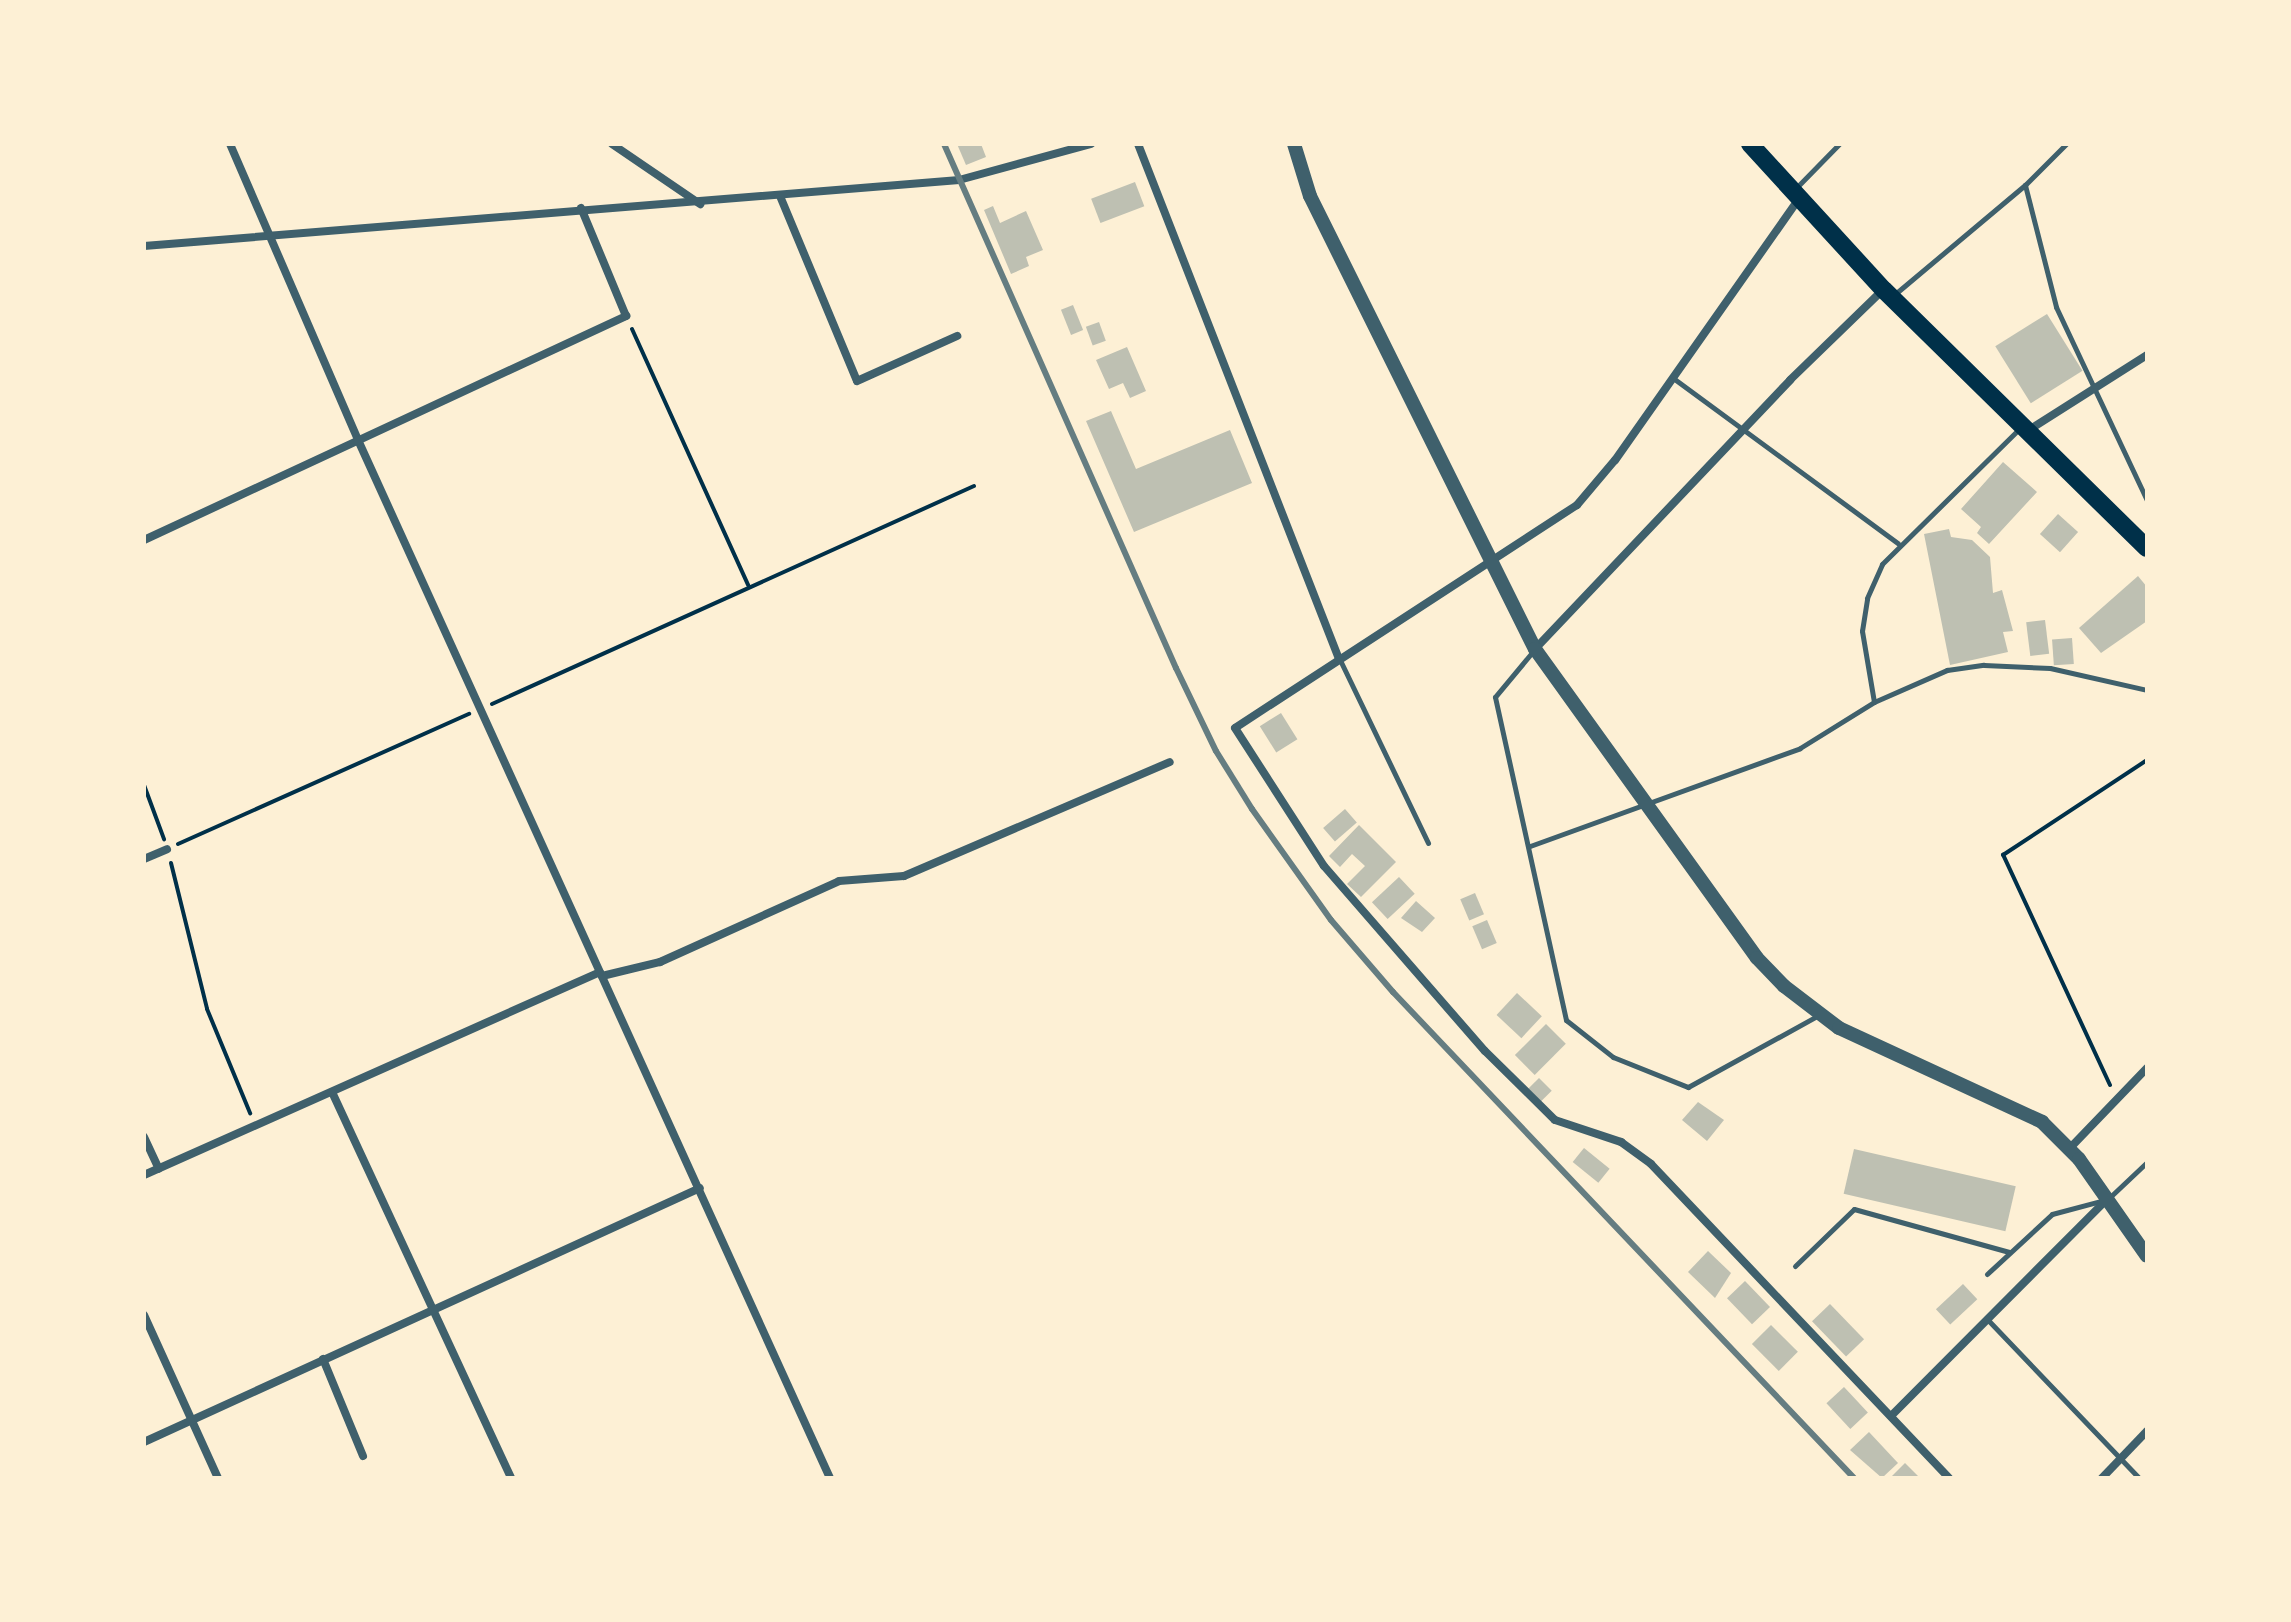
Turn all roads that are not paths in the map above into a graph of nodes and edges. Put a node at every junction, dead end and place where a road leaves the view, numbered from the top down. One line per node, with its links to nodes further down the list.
1 (230, 144): 14 (street)
2 (612, 144): 12 (street)
3 (1091, 144): 10 (street)
4 (1138, 144): 30 (street)
5 (1294, 144): 28 (street)
6 (1750, 144): 11 (highway)
7 (1839, 144): 11 (lane)
8 (2066, 144): 9 (lane)
9 (2025, 185): 16 (lane); 20 (lane)
10 (780, 196): 12 (street); 17 (street)
11 (1795, 196): 16 (highway); 19 (street)
12 (700, 204): 13 (street)
13 (581, 208): 14 (street); 23 (street)
14 (269, 236): 15 (street); 23 (street)
15 (144, 246)
16 (1887, 293): 21 (highway); 22 (street)
17 (957, 336)
18 (2147, 355): 20 (street)
19 (1673, 377): 22 (lane); 28 (street)
20 (2097, 387): 21 (street); 24 (lane)
21 (2022, 430): 26 (lane); 27 (highway)
22 (1744, 432): 26 (lane); 29 (street)
23 (358, 440): 25 (street); 39 (street)
24 (2147, 500)
25 (144, 540)
26 (1898, 543): 32 (lane)
27 (2147, 548)
28 (1487, 562): 29 (street); 30 (street)
29 (1535, 649): 34 (street); 36 (lane)
30 (1339, 659): 35 (lane); 58 (street)
31 (2147, 690): 32 (lane)
32 (1874, 702): 34 (lane)
33 (1170, 762): 39 (street)
34 (1646, 800): 36 (lane); 40 (street)
35 (1428, 843)
36 (1530, 846): 40 (lane)
37 (167, 849): 38 (street)
38 (144, 859)
39 (601, 974): 42 (street); 48 (street)
40 (1818, 1015): 44 (street)
41 (2147, 1068): 44 (street)
42 (332, 1092): 46 (street); 54 (street)
43 (144, 1137): 46 (street)
44 (2070, 1148): 49 (street)
45 (2147, 1162): 49 (lane)
46 (159, 1169): 47 (street)
47 (144, 1175)
48 (700, 1188): 54 (street); 66 (street)
49 (2106, 1200): 50 (lane); 51 (street); 56 (street)
50 (2009, 1252): 52 (lane); 53 (lane)
51 (2147, 1256)
52 (1795, 1266)
53 (1987, 1274)
54 (435, 1305): 57 (street); 65 (street)
55 (144, 1315): 59 (street)
56 (1988, 1320): 58 (street); 63 (lane)
57 (323, 1359): 59 (street); 62 (street)
58 (1891, 1416): 67 (street)
59 (191, 1420): 61 (street); 64 (street)
60 (2147, 1431): 63 (street)
61 (144, 1442)
62 (363, 1456)
63 (2123, 1457): 68 (street); 69 (lane)
64 (218, 1478)
65 (511, 1478)
66 (830, 1478)
67 (1949, 1478)
68 (2102, 1478)
69 (2139, 1478)

